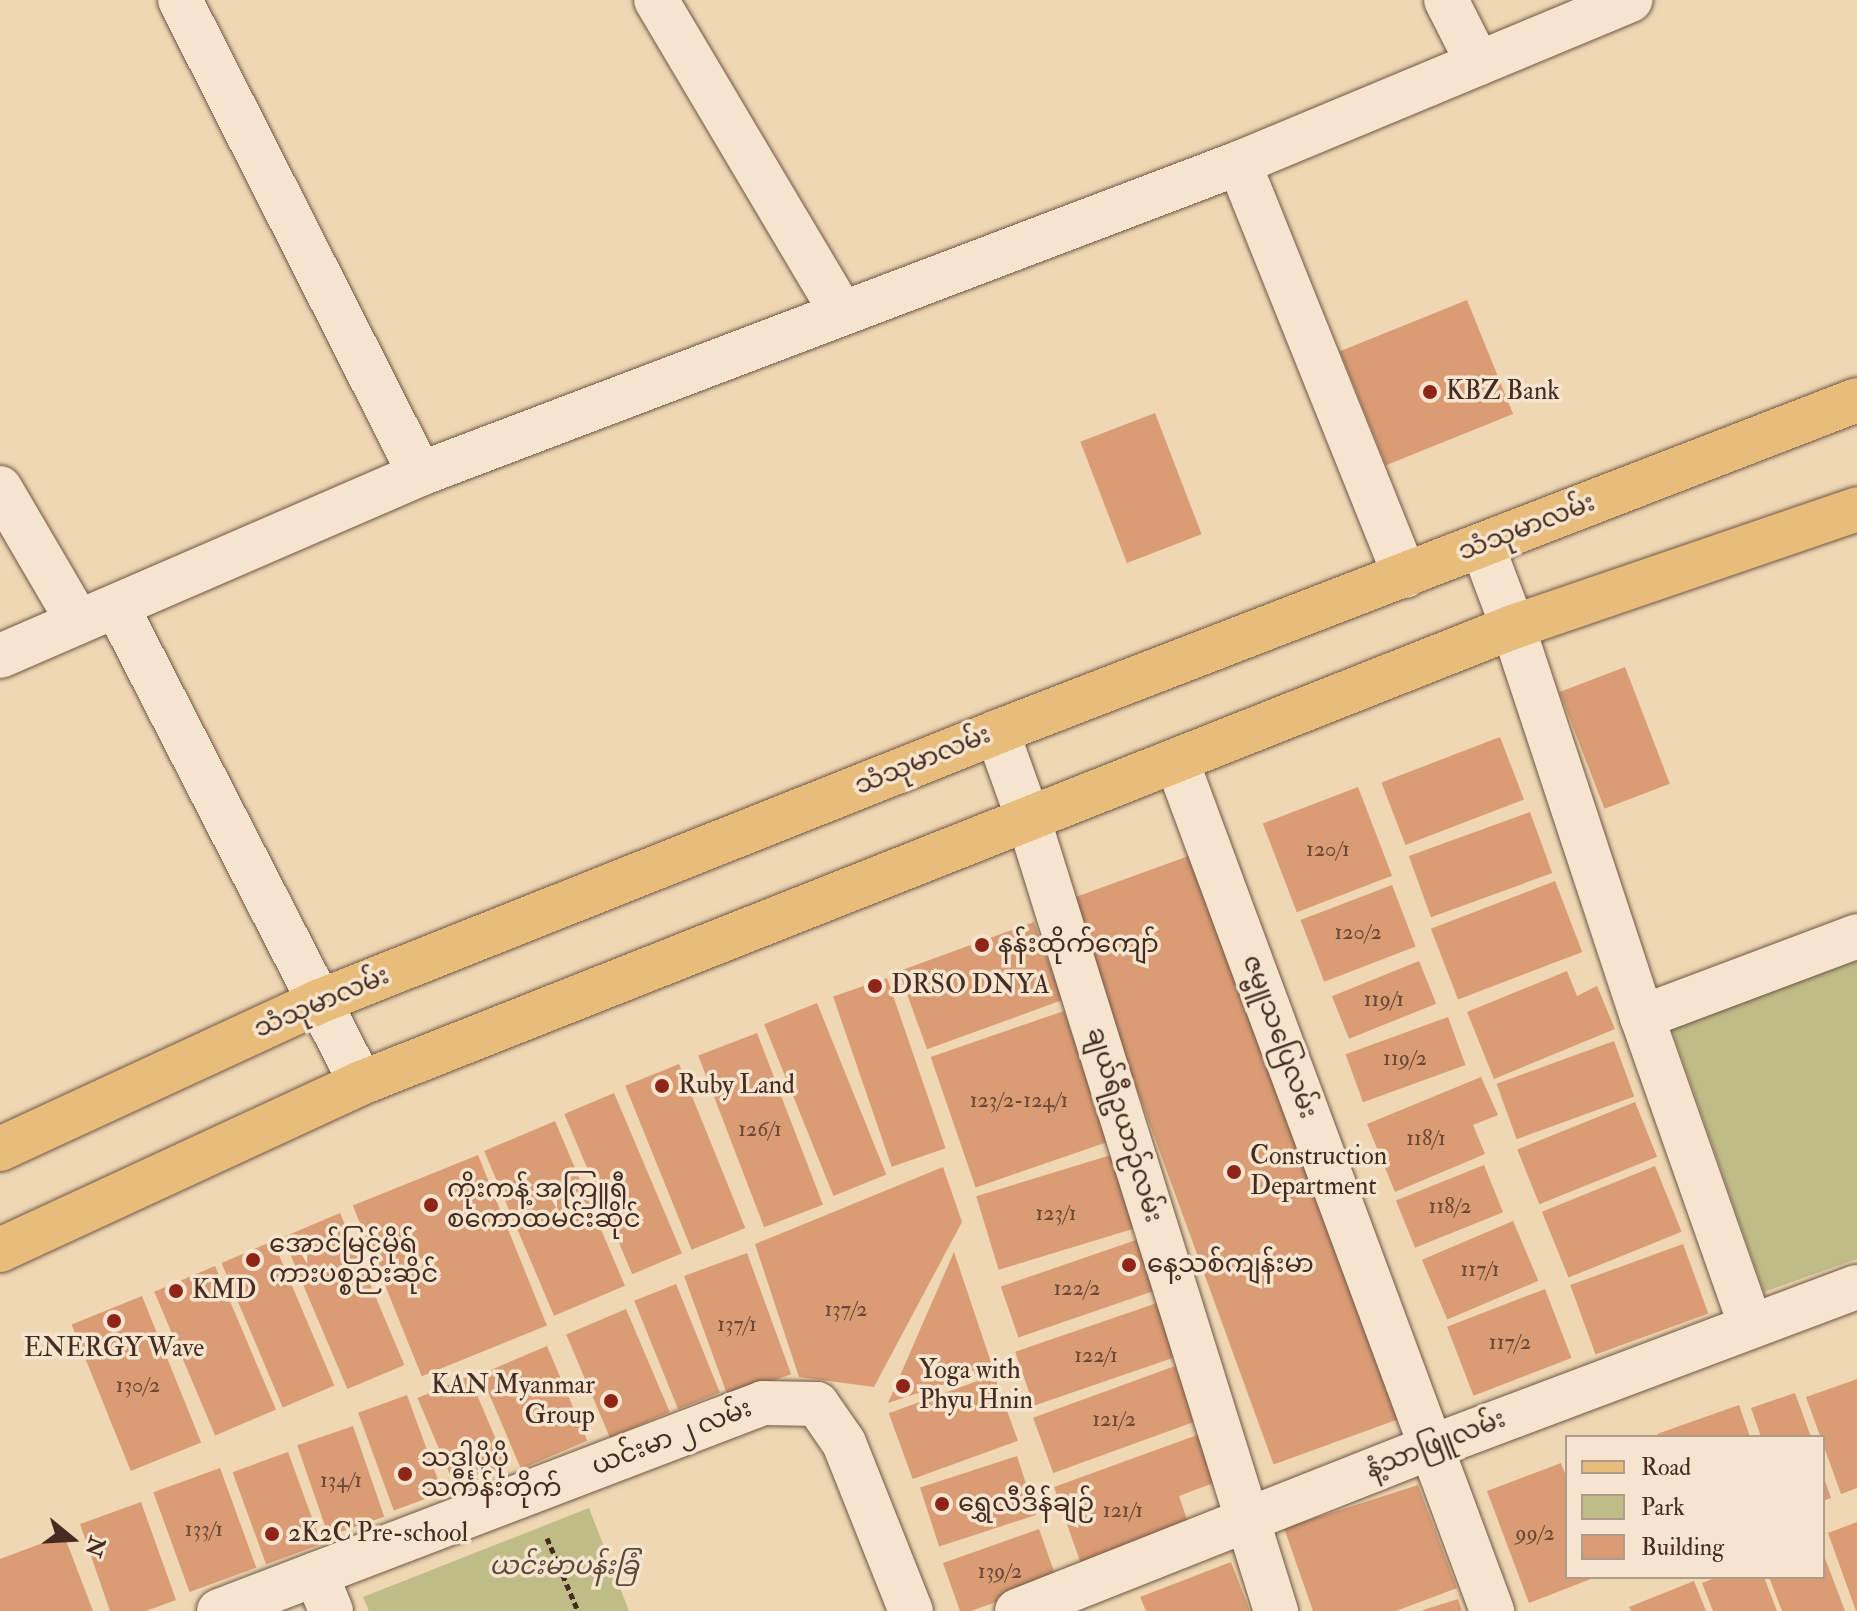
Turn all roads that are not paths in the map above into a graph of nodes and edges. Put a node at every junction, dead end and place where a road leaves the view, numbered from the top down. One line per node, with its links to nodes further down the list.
1 (180, 0): 9 (street)
2 (656, 0): 7 (street)
3 (1446, 0): 5 (street)
4 (1630, 0): 5 (street)
5 (1478, 63): 6 (street)
6 (1239, 163): 7 (street); 13 (street)
7 (842, 313): 9 (street)
8 (1857, 400): 12 (main road, သံသုမာလမ်း)
9 (420, 474): 14 (street)
10 (0, 488): 14 (street)
11 (1857, 509): 15 (main road)
12 (1482, 545): 13 (main road, သံသုမာလမ်း); 15 (street)
13 (1405, 576): 17 (main road, သံသုမာလမ်း)
14 (97, 614): 16 (street); 21 (street)
15 (1513, 627): 18 (main road); 22 (street)
16 (0, 656)
17 (997, 732): 19 (street, ချယ်ရီဥယာဉ်လမ်း); 21 (main road, သံသုမာလမ်း)
18 (1177, 762): 19 (main road); 28 (street, ဇမ္ဗူသပြေလမ်း)
19 (1029, 821): 23 (main road); 29 (street, ချယ်ရီဥယာဉ်လမ်း)
20 (1857, 936): 22 (street)
21 (318, 1002): 23 (street); 24 (main road, သံသုမာလမ်း)
22 (1642, 1017): 27 (street)
23 (361, 1083): 25 (main road)
24 (0, 1149)
25 (0, 1250)
26 (1857, 1287): 27 (street, နံ့သာဖြူလမ်း)
27 (1750, 1324): 28 (street, နံ့သာဖြူလမ်း)
28 (1431, 1447): 29 (street, နံ့သာဖြူလမ်း); 35 (street, ဇမ္ဗူသပြေလမ်း)
29 (1247, 1519): 33 (street, နံ့သာဖြူလမ်း); 34 (street, ချယ်ရီဥယာဉ်လမ်း)
30 (324, 1593): 31 (street, ယင်းမာ ၂ လမ်း); 32 (street, ယင်းမာ ၂ လမ်း)
31 (219, 1611)
32 (911, 1611)
33 (1017, 1611)
34 (1276, 1611)
35 (1492, 1611)

